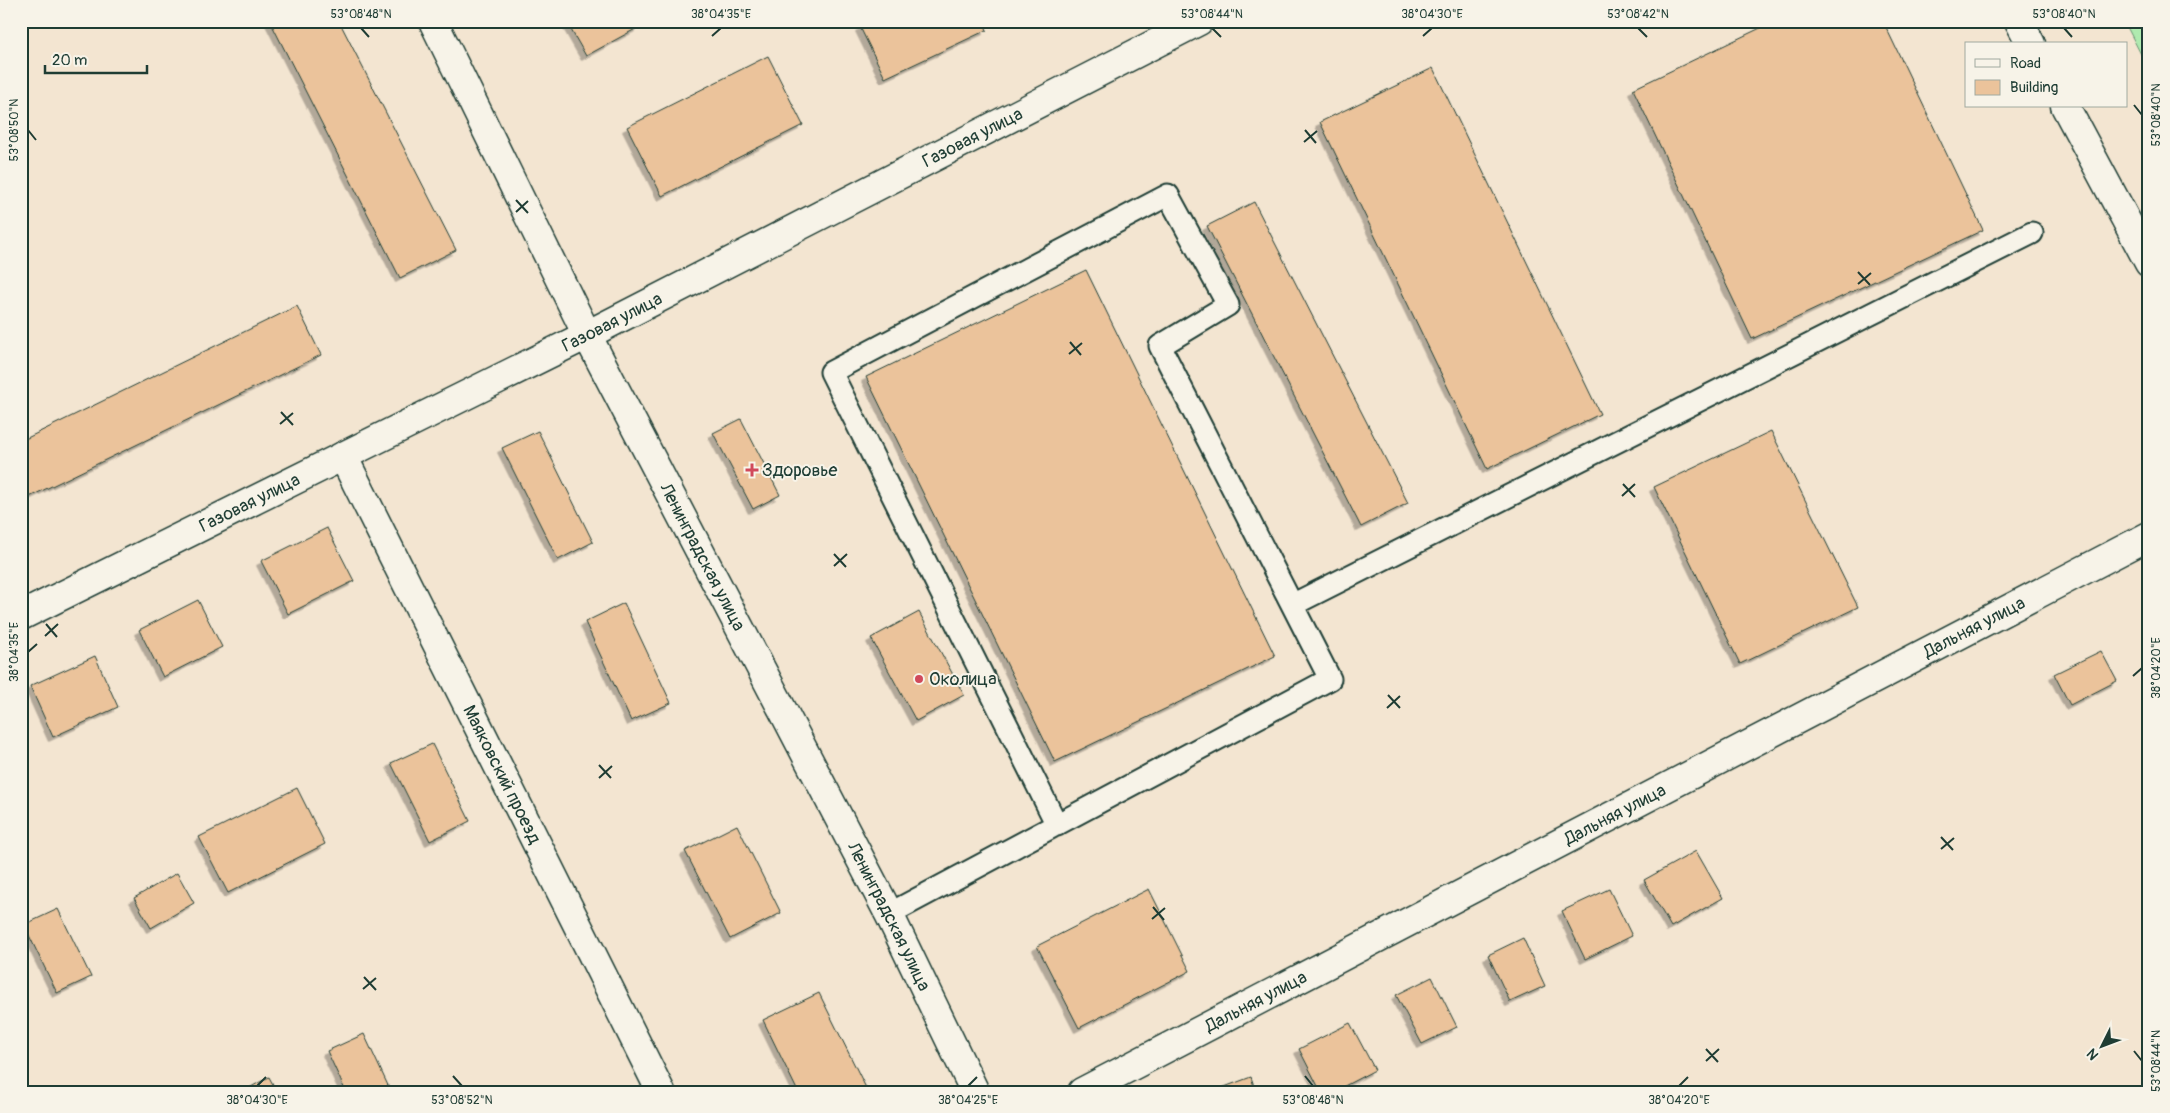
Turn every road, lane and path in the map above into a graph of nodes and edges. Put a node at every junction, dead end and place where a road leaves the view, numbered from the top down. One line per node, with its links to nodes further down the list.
1 (433, 21): 8 (street, Ленинградская улица)
2 (1199, 21): 8 (street, Газовая улица)
3 (2019, 21): 4 (street)
4 (2030, 42)
5 (2066, 108): 7 (street)
6 (2032, 233): 11 (lane)
7 (2149, 263)
8 (587, 335): 9 (street, Газовая улица); 14 (street, Ленинградская улица)
9 (343, 456): 12 (street, Газовая улица); 15 (street, Маяковский проезд)
10 (2149, 536): 17 (street, Дальняя улица)
11 (1294, 604): 13 (lane); 13 (lane)
12 (21, 616)
13 (1057, 824): 14 (lane)
14 (889, 914): 16 (street, Ленинградская улица)
15 (662, 1092)
16 (975, 1092)
17 (1082, 1092)

